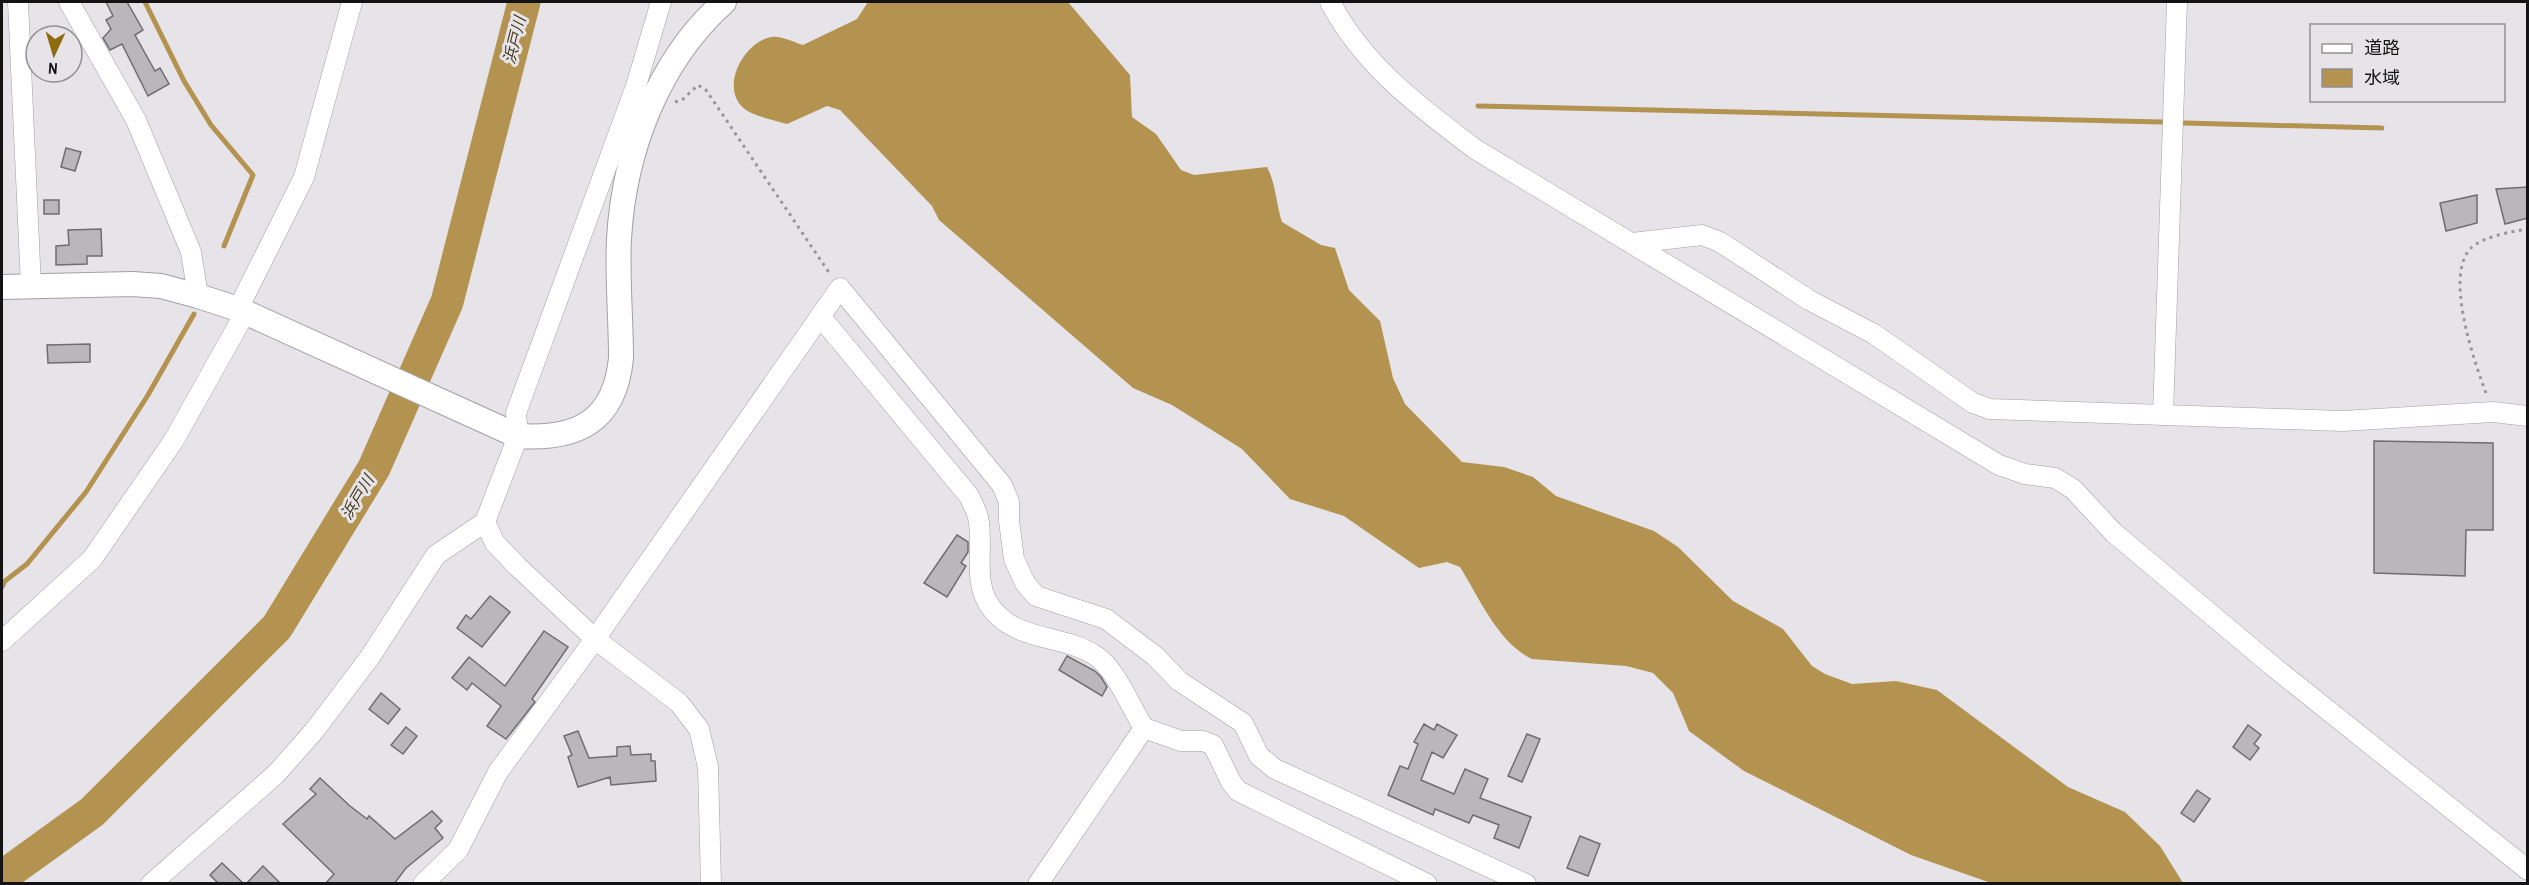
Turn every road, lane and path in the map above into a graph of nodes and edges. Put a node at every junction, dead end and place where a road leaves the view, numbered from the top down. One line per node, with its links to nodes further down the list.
1 (18, 2): 11 (street)
2 (69, 2): 14 (street)
3 (352, 2): 15 (street)
4 (662, 2): 20 (street)
5 (724, 2): 8 (street)
6 (1330, 2): 10 (street)
7 (2177, 2): 18 (street)
8 (653, 101): 13 (path); 20 (street)
9 (2528, 229): 17 (path)
10 (1632, 243): 18 (street); 25 (street)
11 (31, 286): 12 (street); 14 (street)
12 (2, 287)
13 (840, 288): 16 (street); 31 (street)
14 (198, 296): 15 (street)
15 (241, 311): 20 (street); 23 (street)
16 (820, 316): 22 (street); 24 (street)
17 (2493, 412): 18 (street); 19 (street)
18 (2163, 415)
19 (2528, 416)
20 (518, 436): 21 (street)
21 (479, 527): 22 (street); 26 (street)
22 (595, 639): 27 (street); 28 (street)
23 (2, 641)
24 (1144, 728): 29 (street); 30 (street)
25 (2528, 870)
26 (151, 884)
27 (423, 884)
28 (711, 884)
29 (1038, 884)
30 (1427, 884)
31 (1526, 884)

